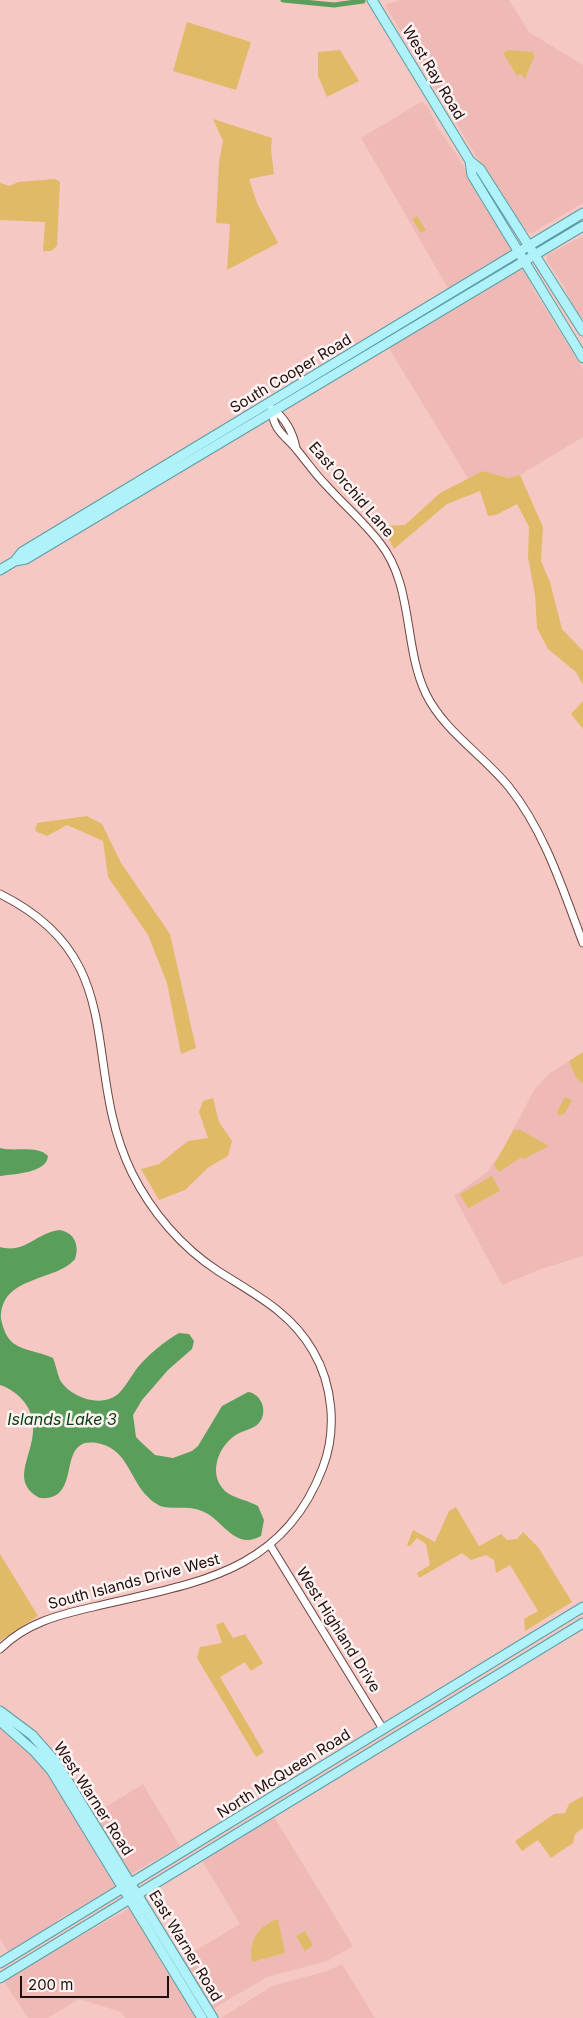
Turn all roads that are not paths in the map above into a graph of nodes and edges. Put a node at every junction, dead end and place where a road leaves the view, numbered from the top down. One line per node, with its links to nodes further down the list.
1 (373, 1): 2 (main road, West Ray Road)
2 (470, 161): 5 (main road, West Ray Road); 6 (main road, West Ray Road)
3 (583, 213): 5 (main road, South Cooper Road)
4 (583, 226): 7 (main road, South Cooper Road)
5 (528, 246): 6 (main road, South Cooper Road); 7 (main road, West Ray Road)
6 (518, 253): 8 (main road, West Ray Road); 9 (main road, South Cooper Road)
7 (534, 255): 8 (main road, South Cooper Road); 10 (main road, West Ray Road)
8 (524, 261): 9 (main road, South Cooper Road); 11 (main road, West Ray Road)
9 (397, 331): 12 (main road, South Cooper Road)
10 (583, 332)
11 (583, 358)
12 (271, 407): 13 (main road, South Cooper Road); 15 (street, East Orchid Lane)
13 (0, 570)
14 (0, 894): 16 (street, South Islands Drive West)
15 (583, 943)
16 (270, 1545): 19 (street, South Islands Drive West); 22 (street, West Highland Drive)
17 (583, 1607): 22 (main road, North McQueen Road)
18 (583, 1623): 25 (main road, North McQueen Road)
19 (0, 1650)
20 (0, 1711): 23 (main road, West Warner Road)
21 (0, 1721): 23 (main road, West Warner Road)
22 (383, 1729): 24 (main road, North McQueen Road)
23 (57, 1771): 26 (main road, West Warner Road)
24 (257, 1807): 25 (main road); 26 (main road, North McQueen Road)
25 (264, 1818): 26 (main road, North McQueen Road)
26 (131, 1891): 27 (main road, North McQueen Road); 28 (main road, North McQueen Road); 31 (main road, East Warner Road); 32 (main road, East Warner Road)
27 (58, 1928): 28 (main road); 29 (main road, North McQueen Road)
28 (62, 1941): 30 (main road, North McQueen Road)
29 (0, 1965): 30 (main road)
30 (3, 1977)
31 (202, 2018)
32 (213, 2018)

